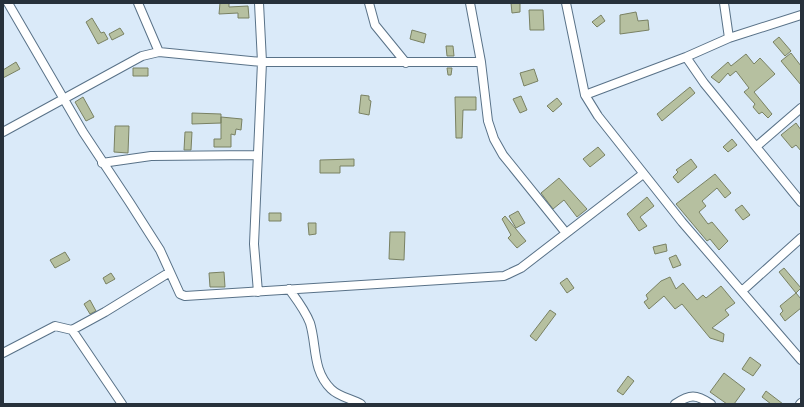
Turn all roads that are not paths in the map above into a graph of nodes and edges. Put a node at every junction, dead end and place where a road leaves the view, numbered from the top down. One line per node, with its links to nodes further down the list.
1 (8, 3): 16 (street)
2 (138, 3): 10 (street)
3 (259, 3): 12 (street)
4 (369, 3): 14 (street)
5 (470, 3): 13 (street)
6 (566, 3): 15 (street)
7 (724, 3): 9 (street)
8 (801, 15): 9 (street)
9 (729, 38): 11 (street)
10 (159, 52): 12 (street); 16 (street)
11 (686, 57): 15 (street); 19 (street)
12 (262, 62): 14 (street); 20 (street)
13 (481, 62): 14 (street); 24 (street)
14 (406, 63)
15 (585, 95): 22 (street)
16 (63, 98): 18 (street); 21 (street)
17 (801, 108): 19 (street)
18 (3, 132)
19 (757, 146): 23 (street)
20 (257, 155): 21 (street); 29 (street)
21 (102, 163): 26 (street)
22 (643, 174): 24 (street); 28 (street)
23 (801, 202)
24 (566, 233): 27 (street)
25 (801, 238): 28 (street)
26 (170, 272): 29 (street); 30 (street)
27 (289, 289): 29 (street); 34 (street)
28 (742, 291): 32 (street)
29 (258, 292)
30 (72, 330): 31 (street); 33 (street)
31 (3, 353)
32 (801, 360)
33 (122, 404)
34 (361, 404)
35 (675, 404): 36 (street)
36 (711, 404)

